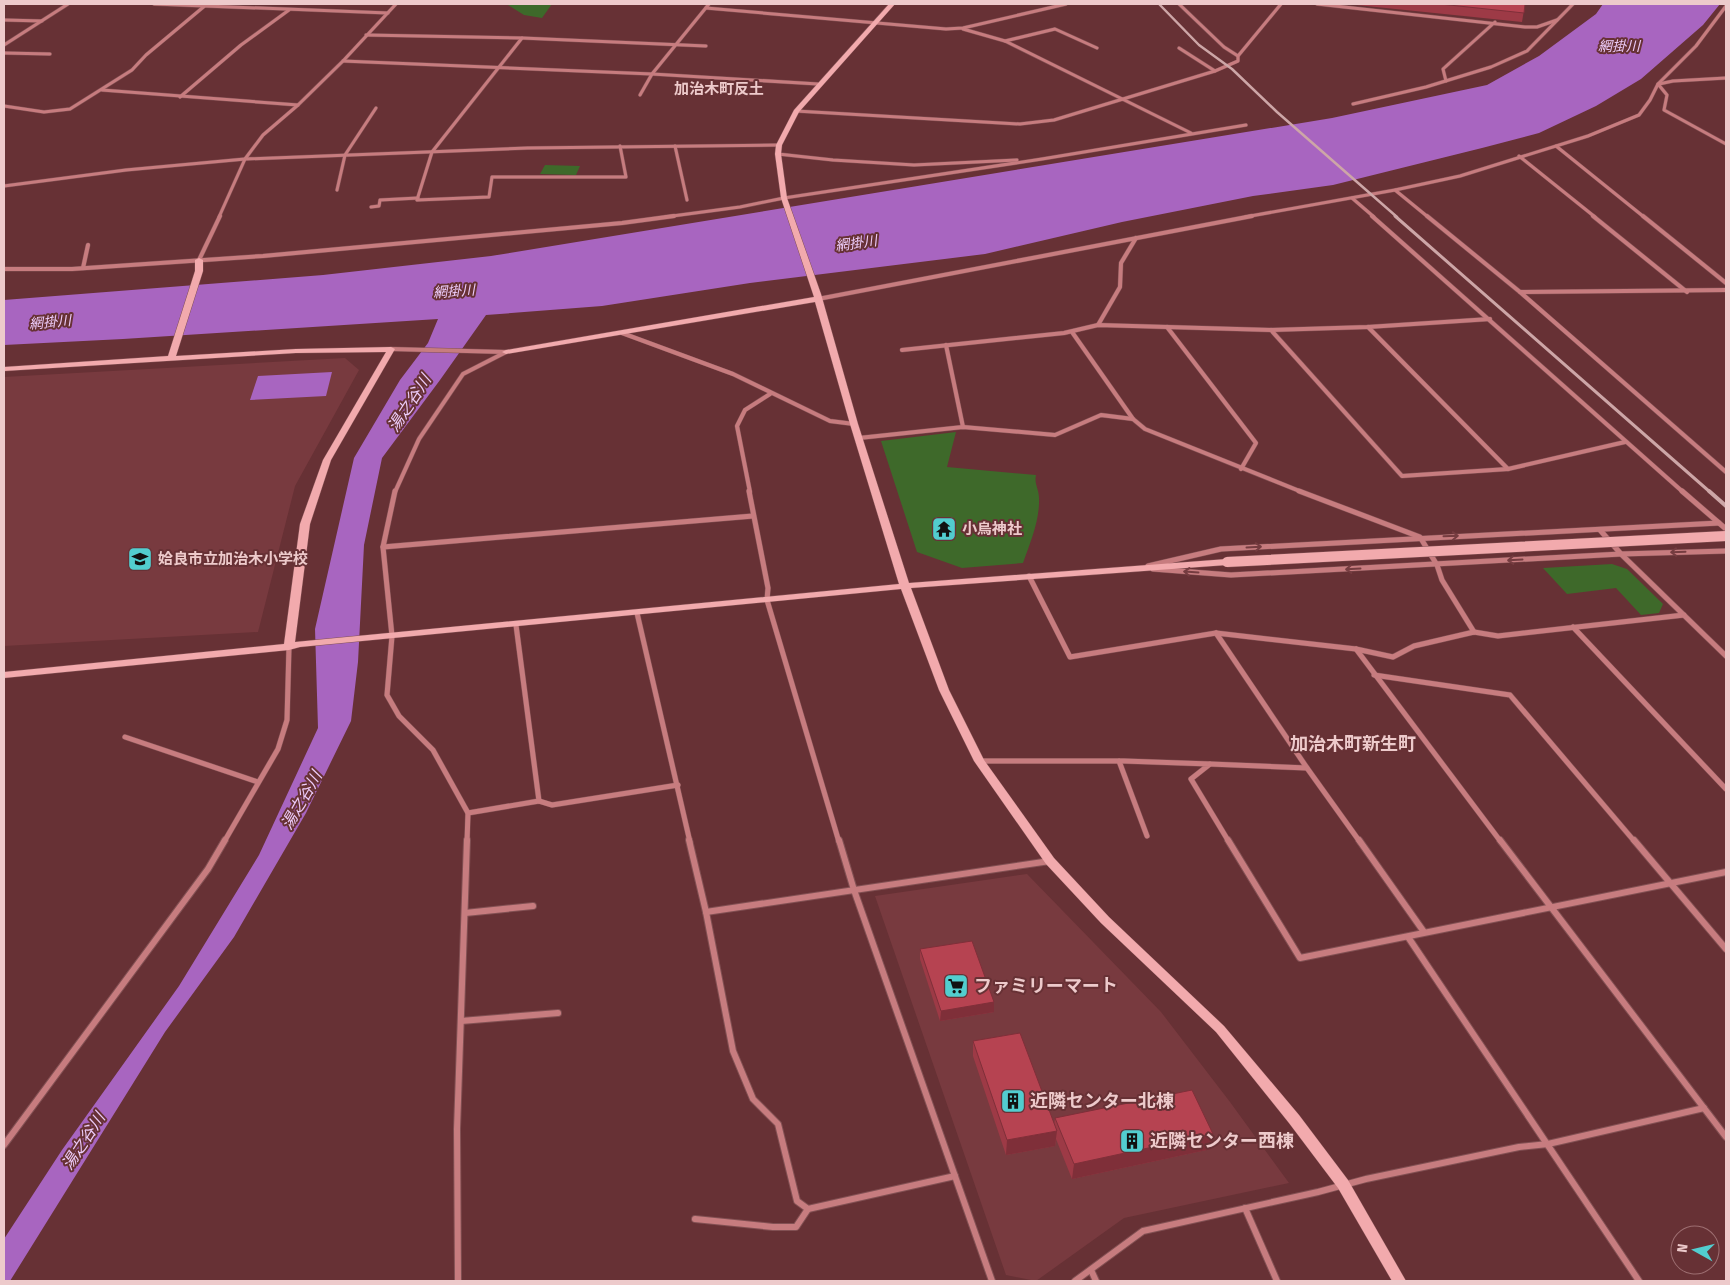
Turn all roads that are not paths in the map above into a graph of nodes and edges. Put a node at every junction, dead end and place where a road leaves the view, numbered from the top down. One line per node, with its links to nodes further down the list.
1 (68, 4): 18 (street)
2 (154, 4): 11 (street)
3 (396, 4): 15 (street)
4 (708, 4): 13 (street)
5 (892, 4): 20 (street)
6 (1066, 4): 21 (street)
7 (1179, 4): 32 (street)
8 (1280, 4): 32 (street)
9 (1317, 4): 19 (street)
10 (1573, 4): 16 (street)
11 (206, 5): 14 (street); 41 (street)
12 (1726, 6): 40 (street)
13 (706, 8): 20 (street); 25 (street)
14 (289, 10): 15 (street); 43 (street)
15 (388, 13): 22 (street)
16 (1560, 19): 19 (street); 38 (street)
17 (4, 20): 18 (street)
18 (43, 22): 26 (street)
19 (1495, 22): 38 (street)
20 (876, 23): 21 (street); 39 (street)
21 (963, 28): 24 (street)
22 (366, 35): 23 (street); 33 (street)
23 (522, 38): 25 (street); 34 (street)
24 (1004, 41): 28 (street); 44 (street)
25 (676, 44): 27 (street); 36 (street)
26 (4, 46)
27 (706, 46)
28 (1097, 48)
29 (1179, 48): 35 (street)
30 (4, 53): 31 (street)
31 (50, 54)
32 (1238, 56): 35 (street)
33 (343, 61): 34 (street); 46 (street)
34 (498, 68): 36 (street); 57 (street)
35 (1215, 71): 44 (street)
36 (652, 74): 39 (street); 42 (street)
37 (1726, 78): 40 (street)
38 (1446, 81): 45 (street)
39 (818, 84): 49 (street)
40 (1658, 84): 52 (street); 56 (street)
41 (102, 90): 43 (street); 47 (street)
42 (640, 96)
43 (180, 97): 46 (street)
44 (1124, 100): 49 (street); 51 (street)
45 (1353, 104)
46 (298, 105): 61 (street)
47 (4, 106)
48 (376, 108): 59 (street)
49 (796, 111): 53 (street)
50 (1246, 125): 51 (street)
51 (1192, 133): 62 (street)
52 (1726, 144)
53 (778, 145): 55 (street); 58 (street)
54 (620, 146): 55 (street); 57 (street); 66 (street)
55 (675, 146): 68 (street)
56 (1556, 146): 60 (street); 76 (street)
57 (432, 152): 59 (street); 66 (street)
58 (778, 154): 62 (street); 69 (street)
59 (345, 156): 61 (street); 64 (street)
60 (1519, 156): 65 (street); 79 (street)
61 (245, 159): 63 (street); 73 (street)
62 (1042, 159): 69 (street)
63 (4, 186)
64 (337, 190)
65 (1395, 190): 67 (street); 78 (street)
66 (418, 198): 70 (street)
67 (1352, 198): 71 (street); 81 (street)
68 (688, 200)
69 (784, 200): 73 (street); 80 (street)
70 (371, 207)
71 (1136, 238): 80 (street); 82 (street)
72 (88, 245): 74 (street)
73 (199, 260): 74 (street); 92 (street)
74 (83, 268): 75 (street)
75 (4, 270)
76 (1726, 283)
77 (1726, 290): 79 (street)
78 (1520, 292): 79 (street); 102 (street)
79 (1687, 292)
80 (817, 297): 87 (street); 96 (street)
81 (1490, 319): 84 (street); 99 (street)
82 (1098, 325): 83 (street); 86 (street)
83 (1167, 327): 85 (street); 100 (street)
84 (1368, 327): 85 (street); 101 (street)
85 (1271, 330): 101 (street)
86 (1072, 332): 88 (street); 95 (street)
87 (622, 333): 91 (street); 94 (street)
88 (946, 345): 90 (street); 97 (street)
89 (391, 349): 91 (street); 92 (street); 124 (street)
90 (902, 350)
91 (506, 352): 109 (street)
92 (171, 359): 93 (street)
93 (4, 369)
94 (770, 394): 96 (street); 103 (street)
95 (1133, 419): 97 (street); 100 (street)
96 (854, 424): 98 (street)
97 (963, 427): 98 (street)
98 (859, 438): 115 (street)
99 (1625, 442): 101 (street); 104 (street)
100 (1241, 469): 108 (street)
101 (1508, 469)
102 (1726, 472)
103 (753, 516): 109 (street); 116 (street)
104 (1719, 522): 105 (street); 106 (street)
105 (1726, 529)
106 (1600, 530): 108 (street, one-way to 106); 111 (street)
107 (1726, 536): 113 (street, bridge)
108 (1420, 537): 112 (street); 113 (street, one-way to 108)
109 (383, 547): 123 (street)
110 (1726, 551): 111 (street, one-way to 111)
111 (1621, 554): 112 (street, one-way to 112); 118 (street)
112 (1437, 565): 113 (street, one-way to 113); 121 (street)
113 (1138, 568): 114 (street)
114 (1029, 576): 115 (street); 122 (street)
115 (905, 586): 116 (street); 130 (street)
116 (767, 600): 117 (street); 143 (street)
117 (637, 613): 119 (street); 135 (street)
118 (1684, 615): 120 (street); 126 (street)
119 (516, 624): 123 (street); 137 (street)
120 (1573, 627): 121 (street); 136 (street)
121 (1474, 632): 125 (street)
122 (1216, 633): 125 (street); 133 (street)
123 (392, 636): 124 (street); 138 (street)
124 (289, 647): 127 (street); 134 (street)
125 (1356, 649): 128 (street)
126 (1726, 656)
127 (4, 675)
128 (1374, 675): 142 (street); 145 (street)
129 (125, 737): 134 (street)
130 (979, 761): 131 (street); 140 (street)
131 (1119, 761): 132 (street); 139 (street)
132 (1210, 764): 133 (street); 149 (street)
133 (1306, 768): 148 (street)
134 (258, 782): 156 (street)
135 (678, 785): 137 (street); 146 (street)
136 (1726, 789)
137 (539, 801): 138 (street)
138 (468, 813): 147 (street)
139 (1147, 836)
140 (1050, 861): 143 (street); 158 (street)
141 (1726, 872): 142 (street)
142 (1671, 883): 145 (street); 150 (street)
143 (854, 890): 146 (street); 157 (street)
144 (533, 906): 147 (street)
145 (1551, 908): 148 (street); 153 (street)
146 (706, 912): 160 (street)
147 (465, 913): 152 (street)
148 (1424, 932): 149 (street)
149 (1408, 937): 155 (street)
150 (1726, 949)
151 (558, 1013): 152 (street)
152 (461, 1021): 163 (street)
153 (1704, 1108): 154 (street); 155 (street)
154 (1726, 1137)
155 (1548, 1144): 158 (street); 169 (street)
156 (4, 1145)
157 (955, 1176): 160 (street); 164 (street)
158 (1343, 1184): 159 (street); 168 (street)
159 (1245, 1208): 162 (street); 167 (street)
160 (808, 1209): 161 (street)
161 (695, 1219)
162 (1091, 1270): 165 (street); 166 (street)
163 (458, 1281)
164 (992, 1281)
165 (1075, 1281)
166 (1096, 1281)
167 (1277, 1281)
168 (1399, 1281)
169 (1639, 1281)

